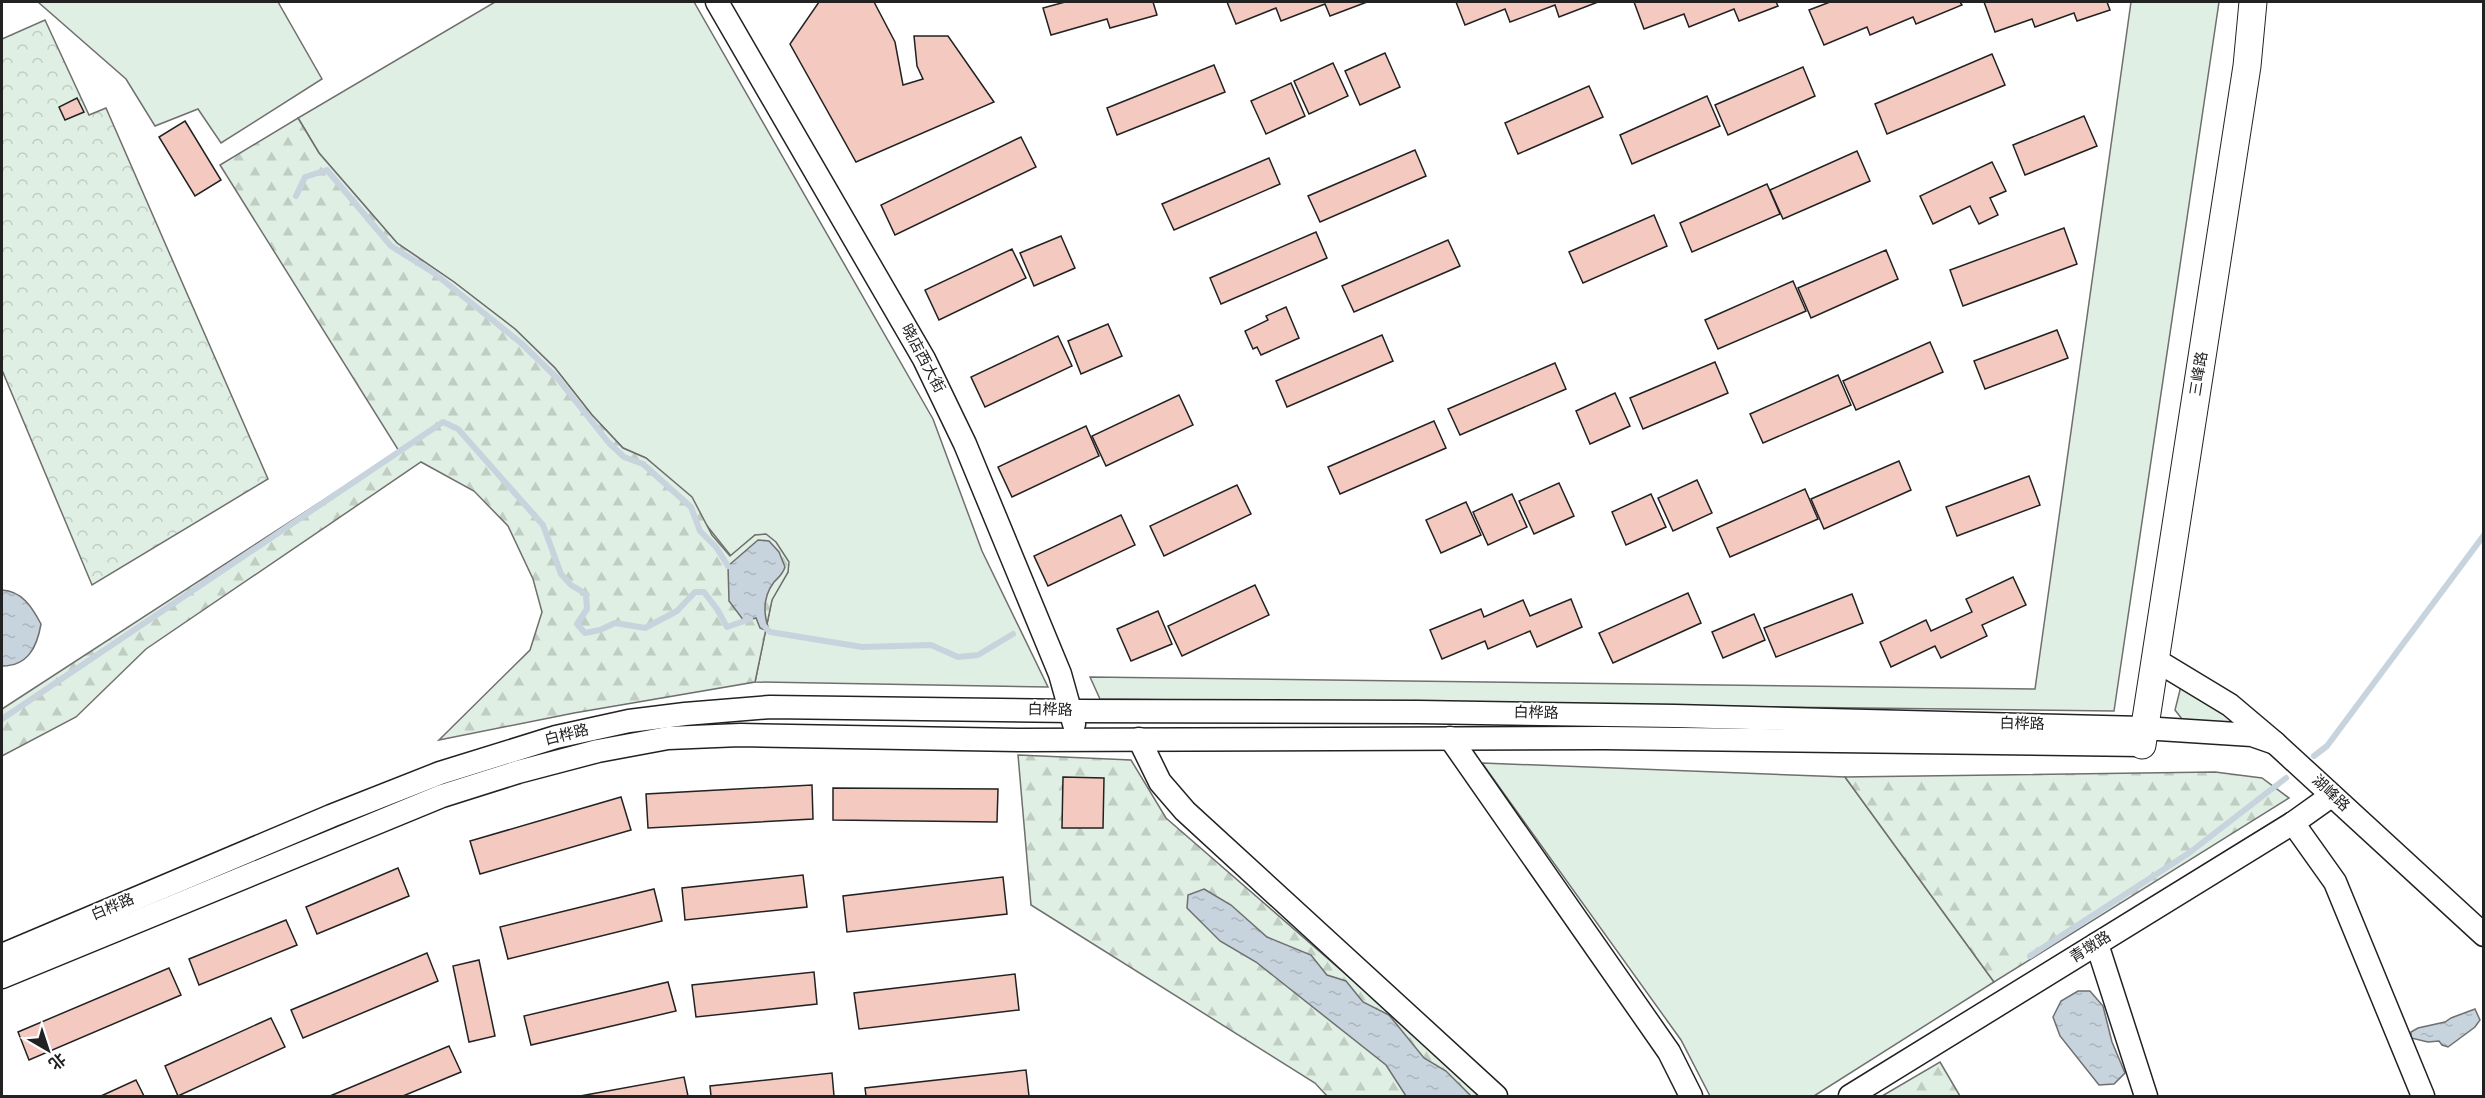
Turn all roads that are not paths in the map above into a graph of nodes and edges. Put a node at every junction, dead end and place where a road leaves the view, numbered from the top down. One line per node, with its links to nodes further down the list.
1 (717, 2): 4 (street, 晓店西大街)
2 (2253, 2): 3 (main road, 三峰路)
3 (2154, 659): 5 (main road, 三峰路); 9 (street)
4 (1071, 711): 5 (street, 白桦路); 8 (street, 晓店西大街); 14 (street, 白桦路)
5 (2142, 737): 6 (street, 白桦路); 9 (street, 湖峰路)
6 (1450, 738): 7 (street, 白桦路); 17 (street)
7 (1139, 739): 8 (street, 白桦路); 16 (street)
8 (1079, 740): 15 (street, 白桦路)
9 (2275, 743): 10 (street, 湖峰路)
10 (2331, 796): 11 (street, 青墩路); 12 (street, 湖峰路)
11 (2293, 823): 13 (street, 青墩路); 20 (street)
12 (2484, 935)
13 (2097, 944): 18 (street, 青墩路); 19 (street)
14 (2, 955)
15 (2, 977)
16 (1496, 1096)
17 (1691, 1096)
18 (1850, 1096)
19 (2146, 1096)
20 (2423, 1096)

